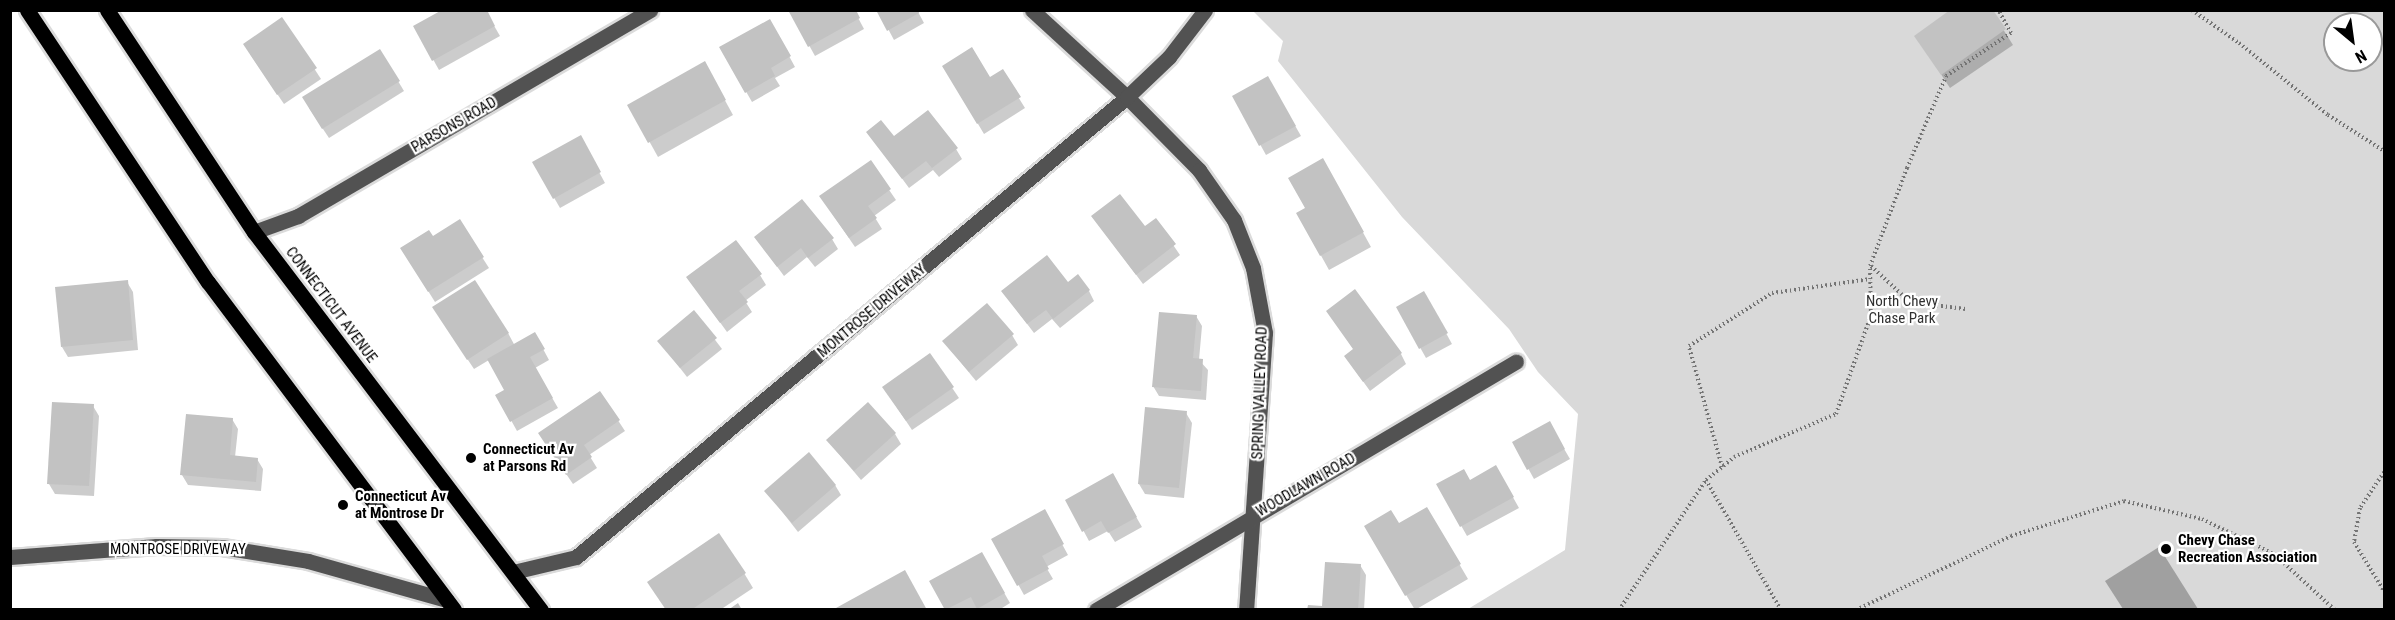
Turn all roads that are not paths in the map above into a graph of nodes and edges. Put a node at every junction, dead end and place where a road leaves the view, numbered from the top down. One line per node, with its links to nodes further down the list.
1 (27, 10): 12 (main road)
2 (106, 10): 7 (main road, CONNECTICUT AVENUE)
3 (650, 10): 7 (street, PARSONS ROAD)
4 (1032, 10): 6 (street, SPRING VALLEY ROAD)
5 (1205, 10): 6 (street, MONTROSE DRIVEWAY)
6 (1127, 97): 9 (street, SPRING VALLEY ROAD); 11 (street, MONTROSE DRIVEWAY)
7 (254, 232): 11 (main road, CONNECTICUT AVENUE)
8 (1516, 363): 9 (street, WOODLAWN ROAD)
9 (1253, 516): 14 (street, WOODLAWN ROAD); 15 (street, SPRING VALLEY ROAD)
10 (10, 557): 12 (street, MONTROSE DRIVEWAY)
11 (513, 572): 13 (main road, CONNECTICUT AVENUE)
12 (450, 605)
13 (541, 609)
14 (1096, 609)
15 (1246, 609)

